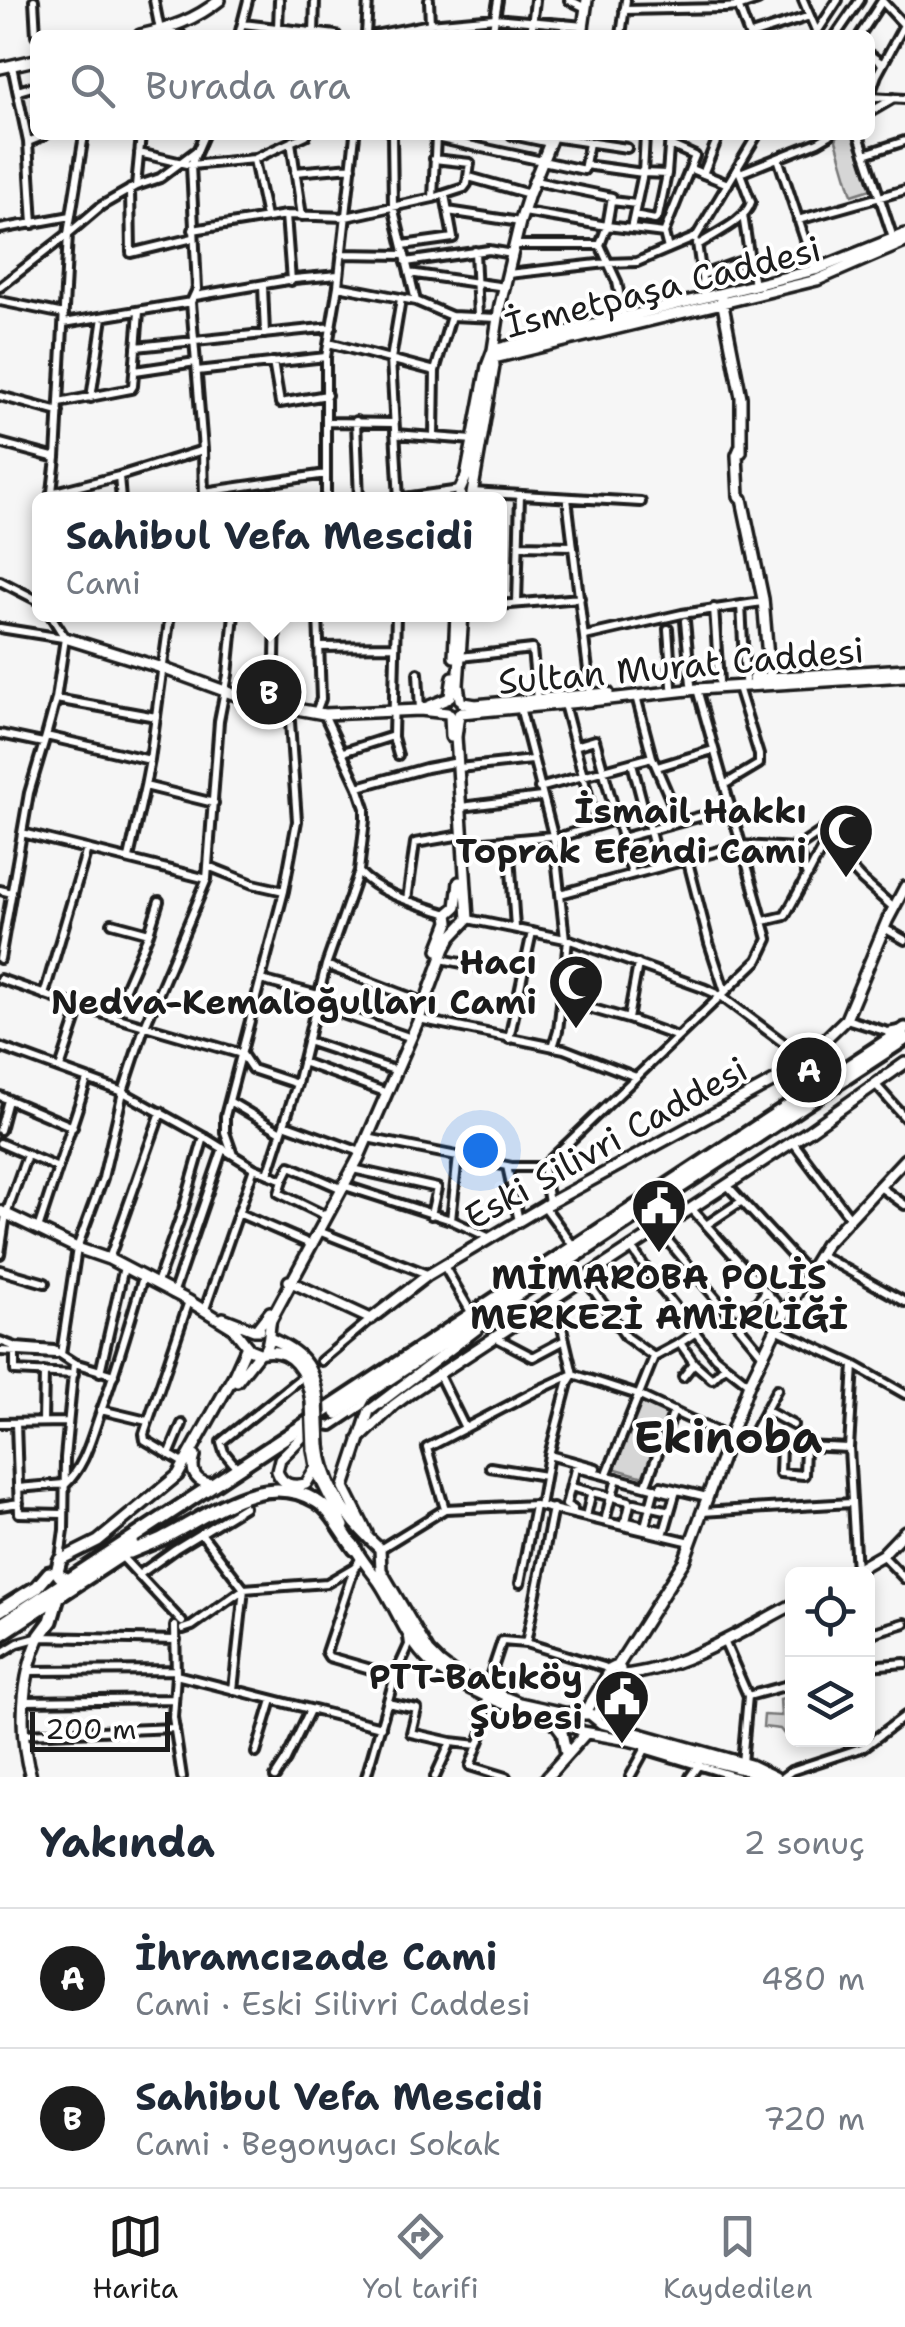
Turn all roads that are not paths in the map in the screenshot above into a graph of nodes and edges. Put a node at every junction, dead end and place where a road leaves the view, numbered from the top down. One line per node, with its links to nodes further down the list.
1 (34, 0): 31 (street)
2 (154, 0): 32 (street)
3 (248, 0): 26 (street)
4 (279, 0): 30 (street)
5 (316, 0): 36 (street)
6 (368, 0): 37 (street)
7 (429, 0): 27 (street)
8 (498, 0): 24 (street)
9 (535, 0): 25 (street)
10 (569, 0): 20 (street)
11 (626, 0): 22 (street)
12 (758, 0): 19 (street)
13 (803, 0): 23 (street)
14 (838, 0): 47 (street)
15 (860, 0): 48 (street)
16 (882, 0): 21 (street); 49 (street)
17 (897, 0): 21 (street)
18 (218, 1): 33 (main road)
19 (737, 3): 22 (street); 44 (street)
20 (586, 4): 42 (main road)
21 (890, 9): 29 (street)
22 (624, 10): 43 (street)
23 (810, 16): 45 (street); 46 (street)
24 (495, 18): 25 (street); 27 (street); 39 (street)
25 (533, 20): 28 (street); 40 (street)
26 (243, 24): 30 (street); 34 (street)
27 (430, 24): 38 (street)
28 (565, 24): 41 (street); 42 (street)
29 (904, 25): 52 (street)
30 (278, 28): 35 (street)
31 (36, 30)
32 (159, 30)
33 (166, 30)
34 (241, 30)
35 (290, 30)
36 (314, 30)
37 (366, 30)
38 (419, 30)
39 (493, 30)
40 (532, 30)
41 (564, 30)
42 (583, 30)
43 (622, 30)
44 (748, 30)
45 (766, 30)
46 (815, 30)
47 (819, 30)
48 (839, 30)
49 (863, 30)
50 (875, 58): 52 (street)
51 (30, 61): 53 (main road)
52 (882, 64): 55 (street)
53 (12, 66): 54 (main road); 57 (street)
54 (0, 68)
55 (875, 83)
56 (30, 87): 57 (street)
57 (18, 91): 79 (street)
58 (875, 96): 59 (street)
59 (902, 98): 60 (street)
60 (875, 110)
61 (33, 140): 79 (street)
62 (83, 140): 112 (street)
63 (140, 140): 83 (street)
64 (202, 140): 89 (street)
65 (295, 140): 80 (street)
66 (355, 140): 90 (street)
67 (392, 140): 109 (street)
68 (436, 140): 87 (street)
69 (450, 140): 88 (street)
70 (551, 140): 88 (main road)
71 (646, 140): 95 (street)
72 (670, 140): 81 (street)
73 (717, 140): 97 (street)
74 (754, 140): 93 (street)
75 (812, 140): 85 (street)
76 (861, 140): 84 (street)
77 (593, 141): 82 (street); 91 (street)
78 (905, 141): 84 (street)
79 (28, 142): 120 (street)
80 (290, 142): 86 (street); 94 (street)
81 (670, 144): 92 (street); 96 (street)
82 (627, 148)
83 (139, 153): 89 (street); 101 (street)
84 (866, 154): 106 (street)
85 (778, 158): 93 (street); 119 (street)
86 (254, 159): 89 (street); 116 (street)
87 (434, 159): 98 (street); 105 (street)
88 (543, 160): 91 (street); 99 (main road)
89 (187, 164): 101 (street); 126 (street)
90 (352, 167): 94 (street); 117 (street)
91 (584, 167): 95 (street)
92 (691, 169): 97 (street); 124 (street)
93 (739, 170): 100 (street); 115 (street)
94 (295, 172): 113 (street)
95 (644, 173): 96 (street); 108 (street)
96 (667, 174): 114 (street)
97 (703, 174): 100 (street)
98 (469, 177): 103 (street); 104 (street)
99 (534, 180): 104 (main road); 107 (street)
100 (728, 184): 129 (street)
101 (133, 187): 125 (street); 126 (street)
102 (905, 190): 106 (street)
103 (445, 194): 105 (street); 110 (street)
104 (529, 194): 118 (main road)
105 (433, 198): 109 (street)
106 (879, 198): 119 (street); 128 (street)
107 (612, 201): 108 (street); 121 (street)
108 (636, 204): 114 (street)
109 (393, 206): 117 (street); 132 (street)
110 (448, 211): 118 (street); 132 (street)
111 (286, 215): 113 (street); 116 (street); 146 (street)
112 (71, 216): 120 (street); 125 (street)
113 (302, 216): 117 (street)
114 (634, 216): 123 (street)
115 (743, 216): 129 (street); 138 (street)
116 (266, 217): 126 (street)
117 (346, 217): 137 (street)
118 (522, 217): 121 (street); 135 (main road)
119 (798, 220): 145 (street)
120 (33, 224): 122 (street)
121 (607, 226): 123 (street); 131 (street)
122 (0, 228)
123 (631, 229): 124 (street)
124 (664, 233): 133 (street)
125 (68, 234): 151 (street); 164 (street)
126 (193, 234): 155 (street)
127 (905, 234): 128 (main road, İsmetpaşa Caddesi)
128 (894, 239): 134 (main road, İsmetpaşa Caddesi)
129 (697, 241): 133 (street); 144 (street)
130 (905, 242): 134 (main road, İsmetpaşa Caddesi)
131 (600, 245): 135 (street); 140 (street)
132 (403, 246): 139 (street)
133 (668, 249): 140 (street)
134 (880, 249): 145 (main road, İsmetpaşa Caddesi)
135 (514, 250): 136 (street); 142 (main road)
136 (476, 251): 139 (street); 147 (street)
137 (341, 254): 139 (street); 143 (street)
138 (750, 258): 144 (street); 150 (street)
139 (406, 259): 141 (street)
140 (607, 262): 142 (street); 165 (street)
141 (408, 273): 147 (street); 158 (street)
142 (508, 274): 152 (main road)
143 (338, 275): 146 (street); 149 (street)
144 (702, 275): 153 (street)
145 (816, 275): 150 (main road, İsmetpaşa Caddesi); 154 (main road, İsmetpaşa Caddesi)
146 (291, 281): 148 (street)
147 (476, 282): 152 (street); 161 (street)
148 (262, 286): 155 (street); 167 (street)
149 (338, 286): 156 (street); 166 (street)
150 (754, 286): 154 (main road, İsmetpaşa Caddesi)
151 (0, 287)
152 (504, 287): 163 (main road)
153 (706, 298): 154 (main road, İsmetpaşa Caddesi); 165 (main road, İsmetpaşa Caddesi)
154 (722, 298): 165 (main road, İsmetpaşa Caddesi); 212 (main road)
155 (193, 299): 159 (street); 168 (street)
156 (401, 299): 158 (street); 173 (street)
157 (0, 301): 164 (street)
158 (416, 301): 160 (street)
159 (139, 312): 162 (street); 170 (street)
160 (451, 316): 161 (street); 177 (street)
161 (478, 316): 163 (street)
162 (103, 317): 164 (street); 180 (street)
163 (499, 318): 171 (main road)
164 (64, 319): 181 (street)
165 (624, 321): 171 (main road, İsmetpaşa Caddesi)
166 (332, 327): 167 (street); 169 (street)
167 (264, 334): 168 (street)
168 (193, 340): 170 (street); 175 (street)
169 (329, 343): 172 (street); 173 (street)
170 (136, 347): 176 (street)
171 (492, 356): 187 (main road); 201 (main road)
172 (326, 357): 174 (street); 178 (street)
173 (391, 359): 177 (street); 184 (street)
174 (274, 362): 175 (street); 178 (street)
175 (196, 367): 176 (street); 189 (street)
176 (135, 371): 180 (street)
177 (435, 371): 186 (street)
178 (327, 395): 182 (street)
179 (0, 396): 181 (street)
180 (91, 398): 181 (street)
181 (59, 408): 190 (street)
182 (328, 422): 183 (street); 191 (street)
183 (356, 422): 184 (street); 199 (street)
184 (394, 423): 185 (street)
185 (394, 434): 186 (street); 200 (street)
186 (434, 436): 187 (street)
187 (473, 440): 202 (main road)
188 (0, 442): 190 (street)
189 (203, 450): 192 (street); 196 (street)
190 (56, 458): 193 (street)
191 (326, 474): 197 (street); 198 (street)
192 (118, 476): 194 (street); 195 (street)
193 (52, 492)
194 (64, 492)
195 (120, 492)
196 (204, 492)
197 (226, 492)
198 (326, 492)
199 (359, 492)
200 (398, 492)
201 (466, 492)
202 (466, 492)
203 (507, 495): 204 (street)
204 (520, 495): 205 (street); 207 (street)
205 (567, 498): 206 (street); 208 (street)
206 (641, 502)
207 (519, 545): 208 (street); 213 (street)
208 (573, 546): 211 (street)
209 (0, 582): 210 (street)
210 (32, 598)
211 (580, 598): 213 (street); 229 (street)
212 (762, 602): 215 (street); 238 (main road)
213 (518, 603): 214 (street)
214 (507, 604)
215 (741, 604): 216 (street); 239 (street)
216 (714, 608): 229 (street); 237 (street)
217 (686, 621): 241 (street)
218 (169, 622): 234 (street)
219 (233, 622): 242 (street)
220 (276, 622): 247 (street)
221 (318, 622): 232 (street)
222 (396, 622): 231 (street)
223 (459, 622): 233 (main road)
224 (459, 622): 249 (main road)
225 (54, 624): 228 (street); 230 (street)
226 (0, 628): 228 (street)
227 (668, 629): 240 (street)
228 (41, 635): 230 (street)
229 (585, 636): 243 (street)
230 (65, 638): 234 (main road); 245 (street)
231 (394, 646): 232 (street); 253 (street)
232 (319, 647): 254 (street)
233 (460, 657): 246 (street); 249 (main road)
234 (162, 668): 242 (main road); 255 (street)
235 (418, 673): 252 (street)
236 (905, 673): 238 (main road, Sultan Murat Caddesi)
237 (719, 681): 239 (main road, Sultan Murat Caddesi); 241 (main road, Sultan Murat Caddesi)
238 (770, 681): 239 (main road, Sultan Murat Caddesi)
239 (741, 683): 241 (main road, Sultan Murat Caddesi); 271 (street)
240 (672, 686): 241 (main road, Sultan Murat Caddesi); 243 (main road, Sultan Murat Caddesi)
241 (694, 686): 244 (main road, Sultan Murat Caddesi); 260 (street)
242 (223, 692): 247 (main road); 275 (street)
243 (592, 695): 246 (main road, Sultan Murat Caddesi)
244 (636, 696): 248 (main road, Sultan Murat Caddesi); 263 (street)
245 (56, 699): 255 (street); 258 (street)
246 (538, 700): 249 (main road, Sultan Murat Caddesi)
247 (274, 704): 250 (main road)
248 (564, 704): 251 (main road, Sultan Murat Caddesi); 259 (street)
249 (455, 706): 251 (main road, Sultan Murat Caddesi); 252 (main road); 267 (main road)
250 (289, 707): 254 (main road); 301 (street)
251 (520, 707): 265 (street)
252 (420, 710): 253 (main road)
253 (394, 711): 254 (main road); 257 (street)
254 (320, 712): 261 (street)
255 (156, 717): 264 (street)
256 (0, 734): 258 (street)
257 (393, 736): 261 (street); 262 (street)
258 (45, 740): 264 (street); 282 (street)
259 (575, 746): 269 (street); 270 (street)
260 (713, 750): 268 (street); 271 (street)
261 (342, 752): 273 (street)
262 (398, 755)
263 (652, 756): 266 (street); 268 (street)
264 (150, 760): 272 (street)
265 (532, 760): 267 (street); 274 (street)
266 (632, 762): 269 (street); 281 (street)
267 (456, 765): 273 (street); 276 (main road); 286 (main road)
268 (657, 767): 279 (street)
269 (604, 770): 270 (street); 278 (street)
270 (584, 776): 274 (street); 280 (street)
271 (724, 785): 277 (street)
272 (145, 786): 275 (street); 291 (street)
273 (358, 787): 295 (street)
274 (540, 792): 276 (street); 284 (street)
275 (214, 803): 293 (street)
276 (461, 807): 286 (main road)
277 (731, 808): 279 (street); 288 (street)
278 (617, 818): 280 (street); 285 (street)
279 (680, 822): 281 (street)
280 (596, 825): 284 (street)
281 (650, 831): 285 (street); 294 (street)
282 (22, 833): 290 (street); 302 (street)
283 (824, 834): 289 (street); 297 (street); 306 (street)
284 (553, 837): 287 (street); 303 (street)
285 (622, 838): 296 (street)
286 (460, 840): 287 (street); 304 (street); 307 (main road); 308 (main road)
287 (509, 840): 311 (street)
288 (741, 845): 289 (street); 292 (street); 309 (street)
289 (797, 848): 297 (street)
290 (87, 849): 291 (street); 325 (street)
291 (129, 858): 298 (street)
292 (687, 858): 294 (street); 324 (street)
293 (208, 866): 298 (street); 301 (street)
294 (659, 866): 296 (street)
295 (358, 870): 304 (street); 320 (street)
296 (632, 874): 303 (street)
297 (808, 876): 309 (street)
298 (207, 879): 335 (street)
299 (905, 887): 306 (main road, Eski Silivri Caddesi)
300 (0, 890): 302 (street)
301 (284, 891): 323 (street)
302 (12, 893): 318 (street)
303 (560, 894): 315 (street)
304 (406, 900): 307 (street)
305 (159, 901): 314 (street)
306 (894, 908): 312 (main road, Eski Silivri Caddesi)
307 (451, 914): 308 (main road); 308 (main road); 328 (main road)
308 (465, 919): 311 (street); 317 (main road)
309 (764, 921): 324 (street)
310 (112, 923): 314 (street)
311 (515, 928): 313 (street)
312 (884, 928): 316 (street); 334 (main road, Eski Silivri Caddesi)
313 (532, 932): 315 (street); 339 (street)
314 (149, 933): 331 (street)
315 (567, 940): 319 (street); 327 (street)
316 (905, 940)
317 (441, 958): 321 (street); 333 (main road)
318 (0, 959)
319 (638, 964): 324 (street); 332 (street)
320 (326, 966): 326 (street); 328 (street)
321 (482, 967)
322 (0, 979): 325 (street)
323 (260, 980): 326 (street); 344 (street)
324 (723, 994): 338 (street); 345 (street)
325 (44, 995): 330 (street)
326 (318, 995): 329 (street)
327 (561, 1000): 332 (street); 343 (street)
328 (420, 1001): 337 (main road)
329 (316, 1005): 337 (street); 341 (street)
330 (80, 1008): 331 (street); 349 (street)
331 (113, 1016): 335 (street)
332 (628, 1018): 338 (street)
333 (419, 1019): 339 (street); 368 (main road)
334 (846, 1020): 336 (street); 345 (main road, Eski Silivri Caddesi)
335 (144, 1028): 344 (street); 358 (street)
336 (905, 1030): 352 (highway)
337 (406, 1036): 350 (main road)
338 (678, 1037): 351 (street)
339 (509, 1038): 343 (street)
340 (905, 1040): 348 (highway)
341 (307, 1041): 346 (street); 350 (street)
342 (0, 1047): 349 (street)
343 (554, 1047): 351 (street)
344 (242, 1054): 355 (street); 361 (street)
345 (807, 1058): 352 (street); 388 (main road, Eski Silivri Caddesi)
346 (302, 1062): 355 (street); 357 (street)
347 (905, 1063): 353 (main road)
348 (864, 1066): 353 (main road); 406 (highway)
349 (60, 1068): 354 (street)
350 (391, 1069): 357 (main road)
351 (636, 1077): 378 (street)
352 (832, 1078): 406 (highway)
353 (885, 1078): 356 (main road)
354 (87, 1080): 358 (street); 364 (street)
355 (297, 1084): 365 (street)
356 (876, 1085): 363 (street); 370 (main road)
357 (382, 1090): 372 (main road)
358 (122, 1092): 362 (street); 405 (street)
359 (0, 1096): 360 (street)
360 (8, 1100): 364 (street); 366 (street)
361 (228, 1101): 365 (street); 373 (street)
362 (161, 1112): 367 (street); 409 (street)
363 (905, 1118)
364 (72, 1127): 379 (street)
365 (283, 1128): 372 (street); 382 (street)
366 (0, 1130)
367 (204, 1137): 371 (street); 419 (street)
368 (367, 1138): 375 (street); 381 (main road)
369 (0, 1142): 374 (street)
370 (792, 1142): 384 (main road); 395 (street)
371 (223, 1148): 373 (street); 422 (street)
372 (358, 1151): 385 (main road)
373 (233, 1155): 380 (street)
374 (27, 1156): 379 (street); 391 (street)
375 (458, 1156): 377 (street); 396 (street)
376 (905, 1159): 386 (main road)
377 (507, 1166): 378 (street); 397 (street)
378 (543, 1167): 388 (street)
379 (58, 1168): 399 (street)
380 (254, 1168): 382 (street); 392 (street)
381 (353, 1169): 385 (main road); 393 (street)
382 (268, 1174): 383 (street)
383 (283, 1180): 385 (street); 394 (street)
384 (727, 1185): 387 (street); 390 (main road)
385 (342, 1187): 393 (street); 394 (main road); 401 (main road)
386 (880, 1187): 389 (street); 395 (main road)
387 (742, 1201): 398 (street); 413 (street)
388 (546, 1204): 397 (main road, Eski Silivri Caddesi); 406 (street)
389 (905, 1206)
390 (691, 1208): 398 (street); 400 (main road)
391 (2, 1213): 399 (main road); 407 (street)
392 (238, 1213): 403 (street); 426 (street)
393 (431, 1215): 396 (street)
394 (326, 1216): 403 (main road)
395 (850, 1218): 408 (main road)
396 (451, 1220): 402 (street)
397 (519, 1221): 402 (main road, Eski Silivri Caddesi)
398 (706, 1225): 421 (street)
399 (38, 1229): 405 (main road)
400 (658, 1230): 404 (main road); 430 (street)
401 (321, 1232): 414 (street); 417 (main road)
402 (490, 1238): 410 (main road, Eski Silivri Caddesi)
403 (310, 1244): 417 (main road)
404 (632, 1247): 416 (main road); 433 (street)
405 (77, 1248): 409 (main road); 443 (street)
406 (575, 1252): 416 (main road); 420 (highway); 428 (highway)
407 (0, 1254)
408 (819, 1254): 413 (main road); 425 (street)
409 (109, 1259): 411 (main road)
410 (444, 1266): 414 (main road, Eski Silivri Caddesi); 428 (street)
411 (124, 1267): 415 (main road); 452 (street)
412 (0, 1270): 418 (street)
413 (808, 1272): 427 (main road)
414 (428, 1275): 429 (main road, Eski Silivri Caddesi)
415 (143, 1276): 419 (main road); 456 (street)
416 (586, 1277): 423 (main road); 445 (street)
417 (291, 1282): 429 (main road); 432 (main road); 434 (main road)
418 (45, 1283)
419 (156, 1284): 422 (main road)
420 (524, 1291): 475 (highway); 477 (main road)
421 (766, 1292): 427 (street); 430 (street)
422 (173, 1294): 424 (main road)
423 (555, 1298): 435 (main road); 436 (street)
424 (190, 1301): 426 (main road); 467 (street)
425 (905, 1302)
426 (208, 1311): 432 (main road); 439 (main road)
427 (785, 1313): 431 (main road)
428 (472, 1314): 488 (highway)
429 (371, 1320): 446 (street, Eski Silivri Caddesi)
430 (737, 1324): 444 (street)
431 (776, 1328): 444 (main road); 449 (street)
432 (255, 1330): 434 (main road); 439 (main road)
433 (696, 1332): 438 (street); 450 (street)
434 (268, 1337): 442 (main road); 463 (main road)
435 (495, 1338): 436 (street); 454 (main road)
436 (565, 1340): 455 (street)
437 (0, 1341): 443 (street)
438 (680, 1343): 445 (street); 448 (street)
439 (247, 1345): 442 (main road); 485 (main road)
440 (0, 1351): 441 (street)
441 (15, 1352): 443 (street); 451 (street)
442 (261, 1352): 463 (main road); 494 (main road)
443 (59, 1354): 447 (street)
444 (763, 1355): 459 (main road)
445 (654, 1357): 461 (street)
446 (322, 1361)
447 (74, 1363): 452 (street); 453 (street)
448 (694, 1363): 450 (street); 457 (street)
449 (854, 1365): 462 (street); 482 (street)
450 (725, 1366): 459 (street)
451 (44, 1372): 453 (street); 468 (street)
452 (100, 1372): 456 (street)
453 (74, 1374): 469 (street)
454 (438, 1374): 474 (street); 477 (main road)
455 (573, 1374): 461 (street); 474 (street); 484 (street)
456 (114, 1375): 464 (street)
457 (683, 1377)
458 (298, 1380): 488 (street)
459 (750, 1384): 476 (main road)
460 (777, 1389): 465 (street)
461 (638, 1394): 466 (street); 489 (street)
462 (905, 1394)
463 (314, 1400): 481 (main road, bridge)
464 (101, 1410): 467 (street); 496 (street)
465 (766, 1410): 473 (street); 478 (street)
466 (674, 1411): 476 (street); 493 (street)
467 (148, 1421): 483 (street)
468 (43, 1422): 469 (street); 471 (street)
469 (68, 1422): 496 (street)
470 (0, 1423): 471 (street)
471 (16, 1424): 498 (street)
472 (182, 1424): 483 (street)
473 (793, 1425)
474 (465, 1428): 512 (street)
475 (306, 1434): 486 (main road); 526 (highway)
476 (729, 1437): 478 (street); 503 (main road)
477 (359, 1439): 524 (main road)
478 (749, 1440): 479 (street)
479 (781, 1445): 480 (street); 480 (street)
480 (805, 1446): 482 (street)
481 (316, 1447): 486 (main road); 524 (main road)
482 (850, 1448): 505 (street)
483 (169, 1455): 485 (street)
484 (549, 1455): 489 (street); 491 (street)
485 (185, 1464): 527 (main road)
486 (315, 1466): 528 (main road)
487 (490, 1468): 491 (street)
488 (238, 1470): 494 (highway)
489 (608, 1471): 493 (street)
490 (597, 1473): 492 (street); 497 (street); 500 (street)
491 (545, 1476): 507 (street)
492 (617, 1478): 495 (street); 502 (street)
493 (648, 1482): 501 (street)
494 (218, 1484): 534 (highway)
495 (636, 1484): 499 (street); 504 (street)
496 (64, 1485): 498 (street); 516 (street)
497 (571, 1487): 500 (street); 513 (street)
498 (18, 1488): 506 (street)
499 (655, 1488): 501 (street); 509 (street)
500 (593, 1492): 502 (street); 513 (street)
501 (675, 1492): 503 (street); 514 (street)
502 (611, 1497): 504 (street); 517 (street)
503 (708, 1498): 515 (main road)
504 (632, 1502): 509 (street); 518 (street)
505 (850, 1502): 515 (street); 529 (street)
506 (19, 1503): 508 (street); 516 (street)
507 (538, 1505): 511 (street); 512 (street); 535 (street)
508 (0, 1506)
509 (650, 1506): 514 (street); 519 (street)
510 (244, 1507): 521 (street)
511 (554, 1508): 522 (street); 551 (street)
512 (444, 1509): 524 (street)
513 (587, 1512): 517 (street)
514 (670, 1512): 522 (street)
515 (702, 1512): 523 (main road)
516 (64, 1514): 527 (street)
517 (606, 1517): 518 (street)
518 (626, 1522): 519 (street)
519 (645, 1526): 522 (street)
520 (905, 1531): 525 (main road)
521 (201, 1532): 532 (street); 536 (street)
522 (664, 1533): 523 (street)
523 (691, 1542): 559 (main road)
524 (377, 1548): 528 (main road); 528 (main road); 563 (main road)
525 (882, 1555): 530 (main road); 533 (street)
526 (121, 1556): 528 (highway); 532 (street); 537 (highway)
527 (60, 1560): 531 (highway); 534 (highway)
528 (359, 1560): 536 (street); 545 (main road); 560 (street)
529 (852, 1567)
530 (862, 1567)
531 (49, 1573): 538 (highway); 540 (highway)
532 (140, 1574): 544 (street)
533 (905, 1579)
534 (69, 1580): 538 (highway)
535 (520, 1583)
536 (244, 1589): 544 (street); 562 (street)
537 (58, 1597): 541 (highway); 548 (highway)
538 (40, 1599): 543 (highway)
539 (785, 1609): 550 (main road)
540 (0, 1610)
541 (30, 1616): 547 (highway); 548 (highway)
542 (905, 1623): 546 (street)
543 (0, 1626)
544 (180, 1626): 549 (street)
545 (408, 1630): 553 (street); 554 (main road)
546 (875, 1632)
547 (0, 1635)
548 (40, 1636): 549 (street); 552 (street); 557 (main road)
549 (176, 1640): 558 (street)
550 (724, 1641): 559 (main road); 564 (street)
551 (526, 1643): 559 (street); 563 (street)
552 (0, 1654)
553 (405, 1656): 554 (street); 560 (street)
554 (423, 1656): 563 (main road)
555 (905, 1663): 556 (street)
556 (875, 1665)
557 (28, 1671): 558 (street); 569 (main road)
558 (176, 1673): 562 (street); 565 (street)
559 (615, 1674): 567 (main road); 568 (main road)
560 (395, 1676): 570 (street)
561 (785, 1686): 564 (street)
562 (233, 1690): 566 (street)
563 (486, 1693): 573 (main road); 583 (street)
564 (748, 1696): 587 (street)
565 (174, 1699): 569 (street); 578 (street)
566 (272, 1700): 571 (street); 586 (street)
567 (591, 1700): 572 (main road); 573 (main road)
568 (604, 1700): 575 (main road); 576 (main road)
569 (25, 1701): 580 (main road)
570 (387, 1704): 577 (street); 582 (street)
571 (310, 1710): 577 (street); 593 (street)
572 (582, 1714): 573 (main road); 575 (main road); 579 (main road)
573 (554, 1715): 579 (main road); 585 (main road)
574 (905, 1716): 601 (street)
575 (595, 1720): 576 (main road); 579 (main road)
576 (610, 1724): 587 (main road)
577 (381, 1727): 594 (street)
578 (175, 1728): 580 (street); 592 (street)
579 (583, 1731): 581 (main road); 585 (main road)
580 (23, 1734): 591 (main road)
581 (607, 1736): 584 (main road); 585 (main road)
582 (451, 1742): 583 (street); 595 (street)
583 (478, 1746): 589 (street)
584 (646, 1747): 588 (street); 598 (street); 600 (main road)
585 (570, 1750): 597 (main road)
586 (256, 1753)
587 (742, 1762): 601 (main road)
588 (699, 1764): 590 (street); 599 (street)
589 (492, 1774): 596 (street)
590 (733, 1776)
591 (31, 1777)
592 (182, 1777)
593 (274, 1777)
594 (366, 1777)
595 (435, 1777)
596 (506, 1777)
597 (547, 1777)
598 (630, 1777)
599 (690, 1777)
600 (762, 1777)
601 (779, 1777)

